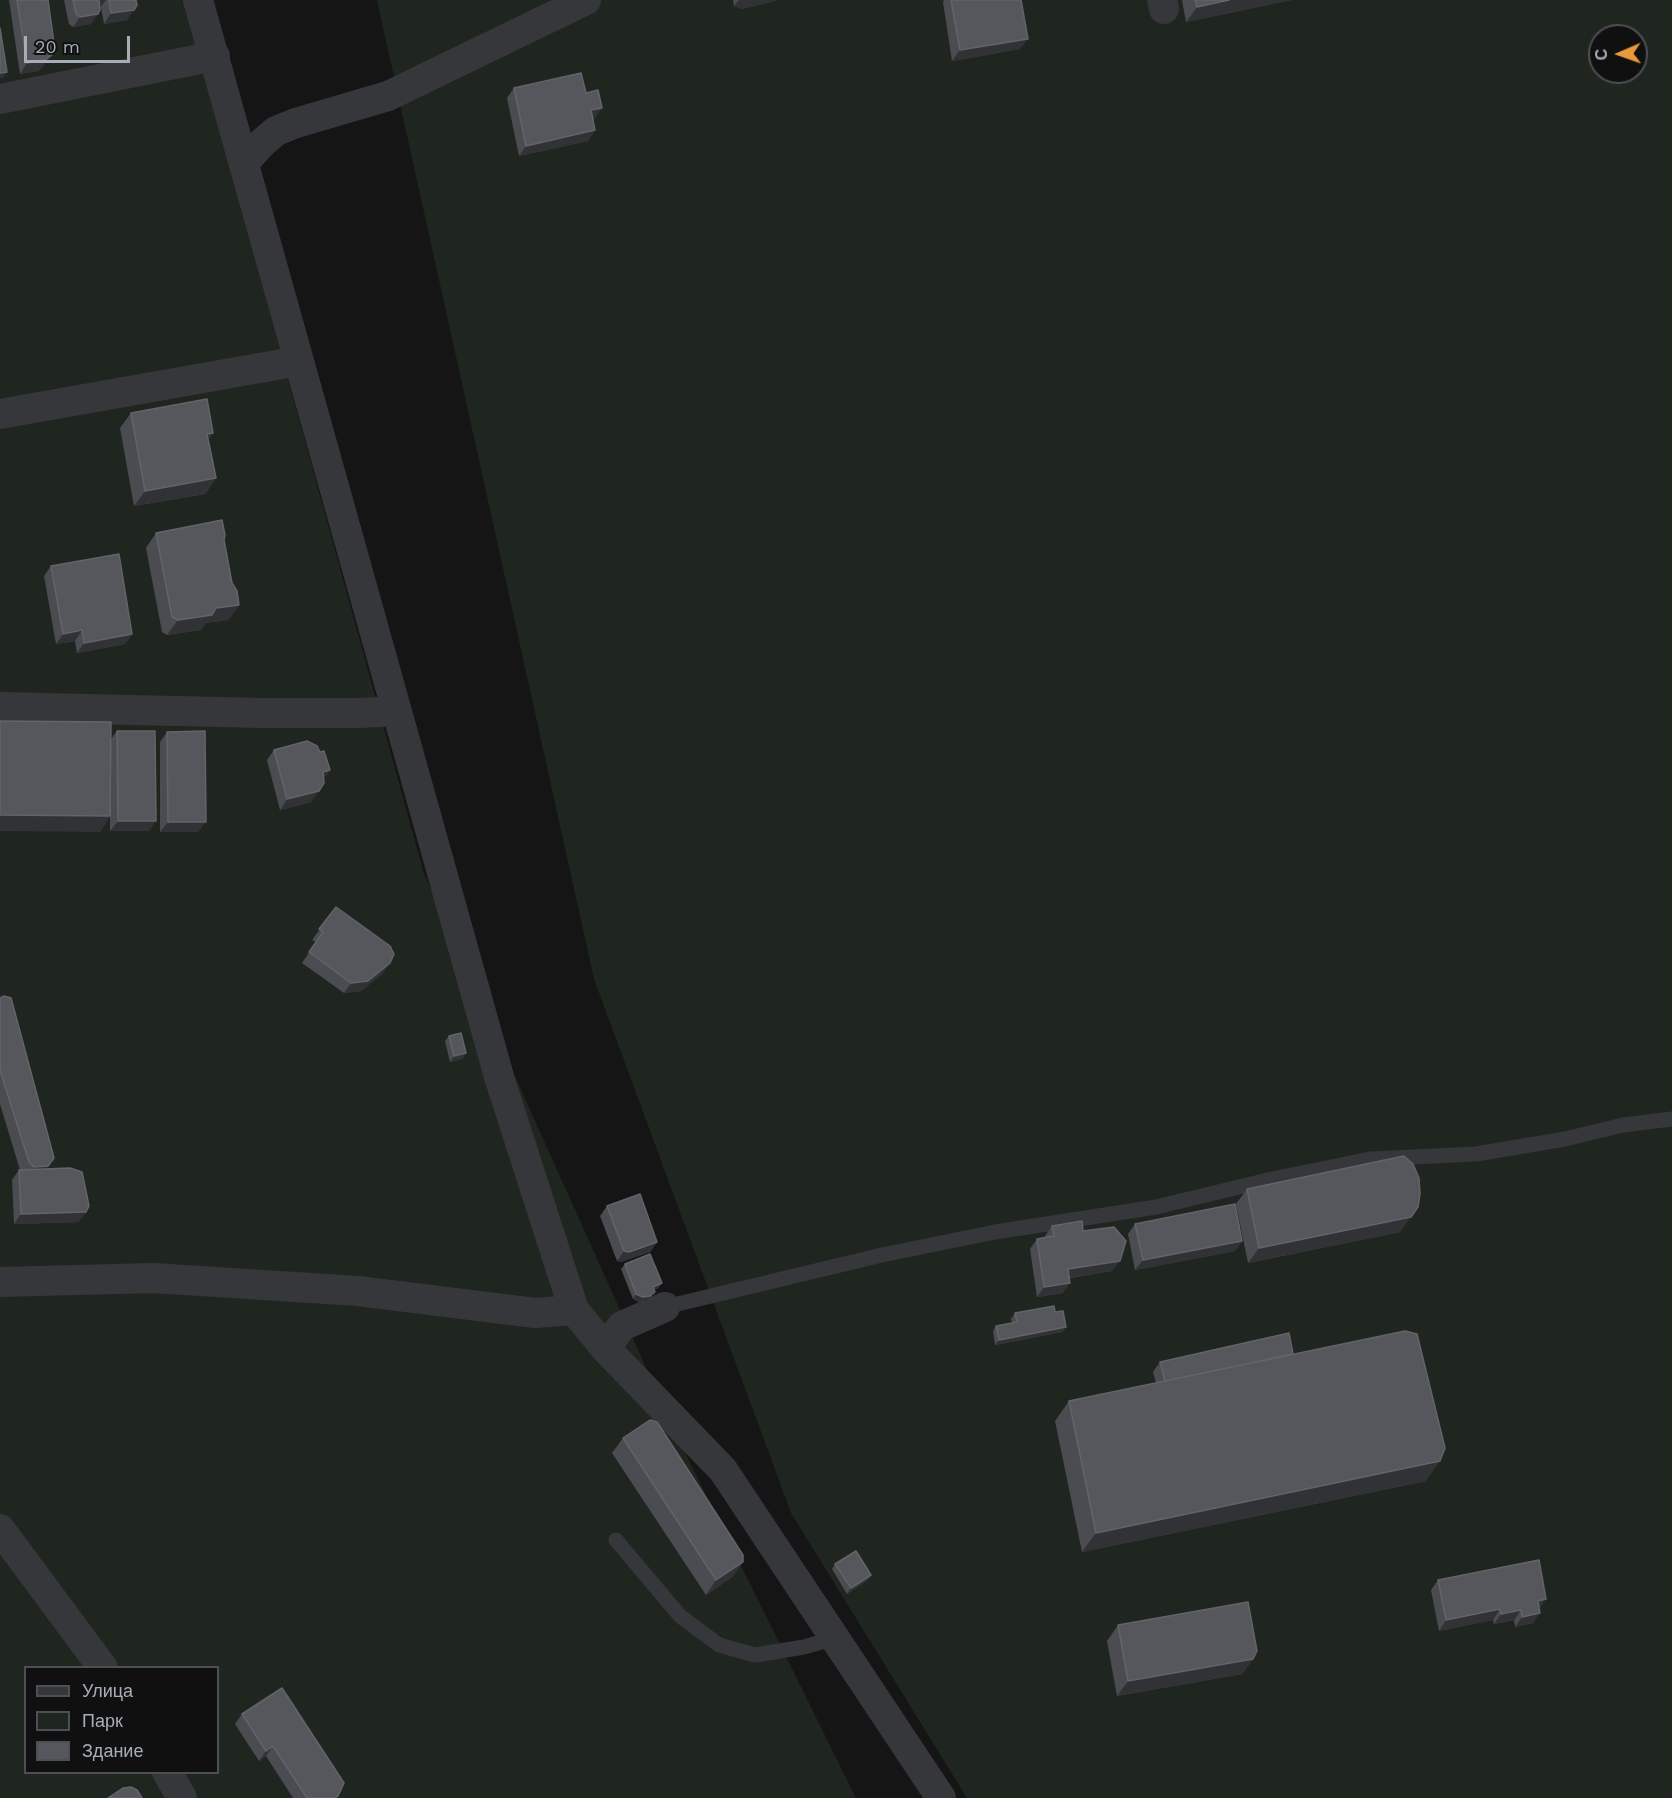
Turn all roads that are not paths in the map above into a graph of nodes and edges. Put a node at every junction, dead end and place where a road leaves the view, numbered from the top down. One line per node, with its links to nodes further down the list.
1 (198, 0): 3 (street)
2 (586, 0): 5 (street)
3 (215, 56): 4 (street); 5 (street)
4 (0, 99)
5 (244, 163): 6 (street)
6 (299, 361): 7 (street); 9 (street)
7 (0, 414)
8 (0, 707): 9 (street)
9 (396, 711): 13 (street)
10 (1672, 1119): 12 (lane)
11 (0, 1282): 13 (street)
12 (664, 1307): 14 (street)
13 (574, 1310): 14 (street)
14 (605, 1348): 17 (street)
15 (0, 1529): 18 (street)
16 (616, 1540): 17 (lane)
17 (835, 1638): 21 (street)
18 (102, 1666)
19 (168, 1774): 20 (street)
20 (182, 1798)
21 (940, 1798)

